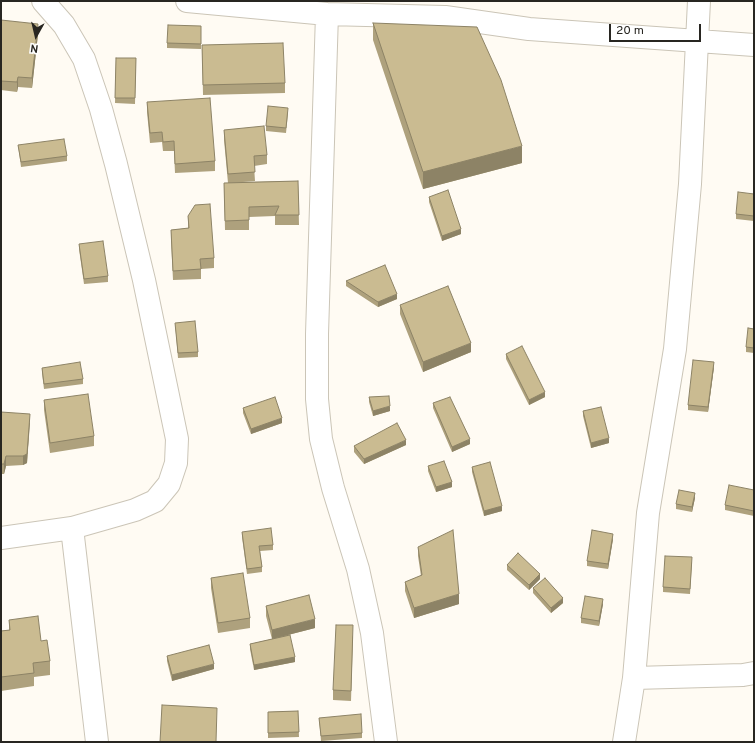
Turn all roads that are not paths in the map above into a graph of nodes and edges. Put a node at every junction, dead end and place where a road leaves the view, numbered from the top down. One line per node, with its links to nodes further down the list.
1 (43, 1): 8 (street)
2 (187, 1): 5 (street)
3 (699, 1): 6 (street)
4 (442, 9): 5 (street); 6 (street)
5 (327, 14): 13 (street)
6 (696, 41): 7 (street); 11 (street)
7 (754, 45)
8 (72, 528): 9 (street); 12 (street)
9 (1, 538)
10 (754, 673): 11 (street)
11 (634, 678): 14 (street)
12 (97, 742)
13 (386, 742)
14 (624, 742)

